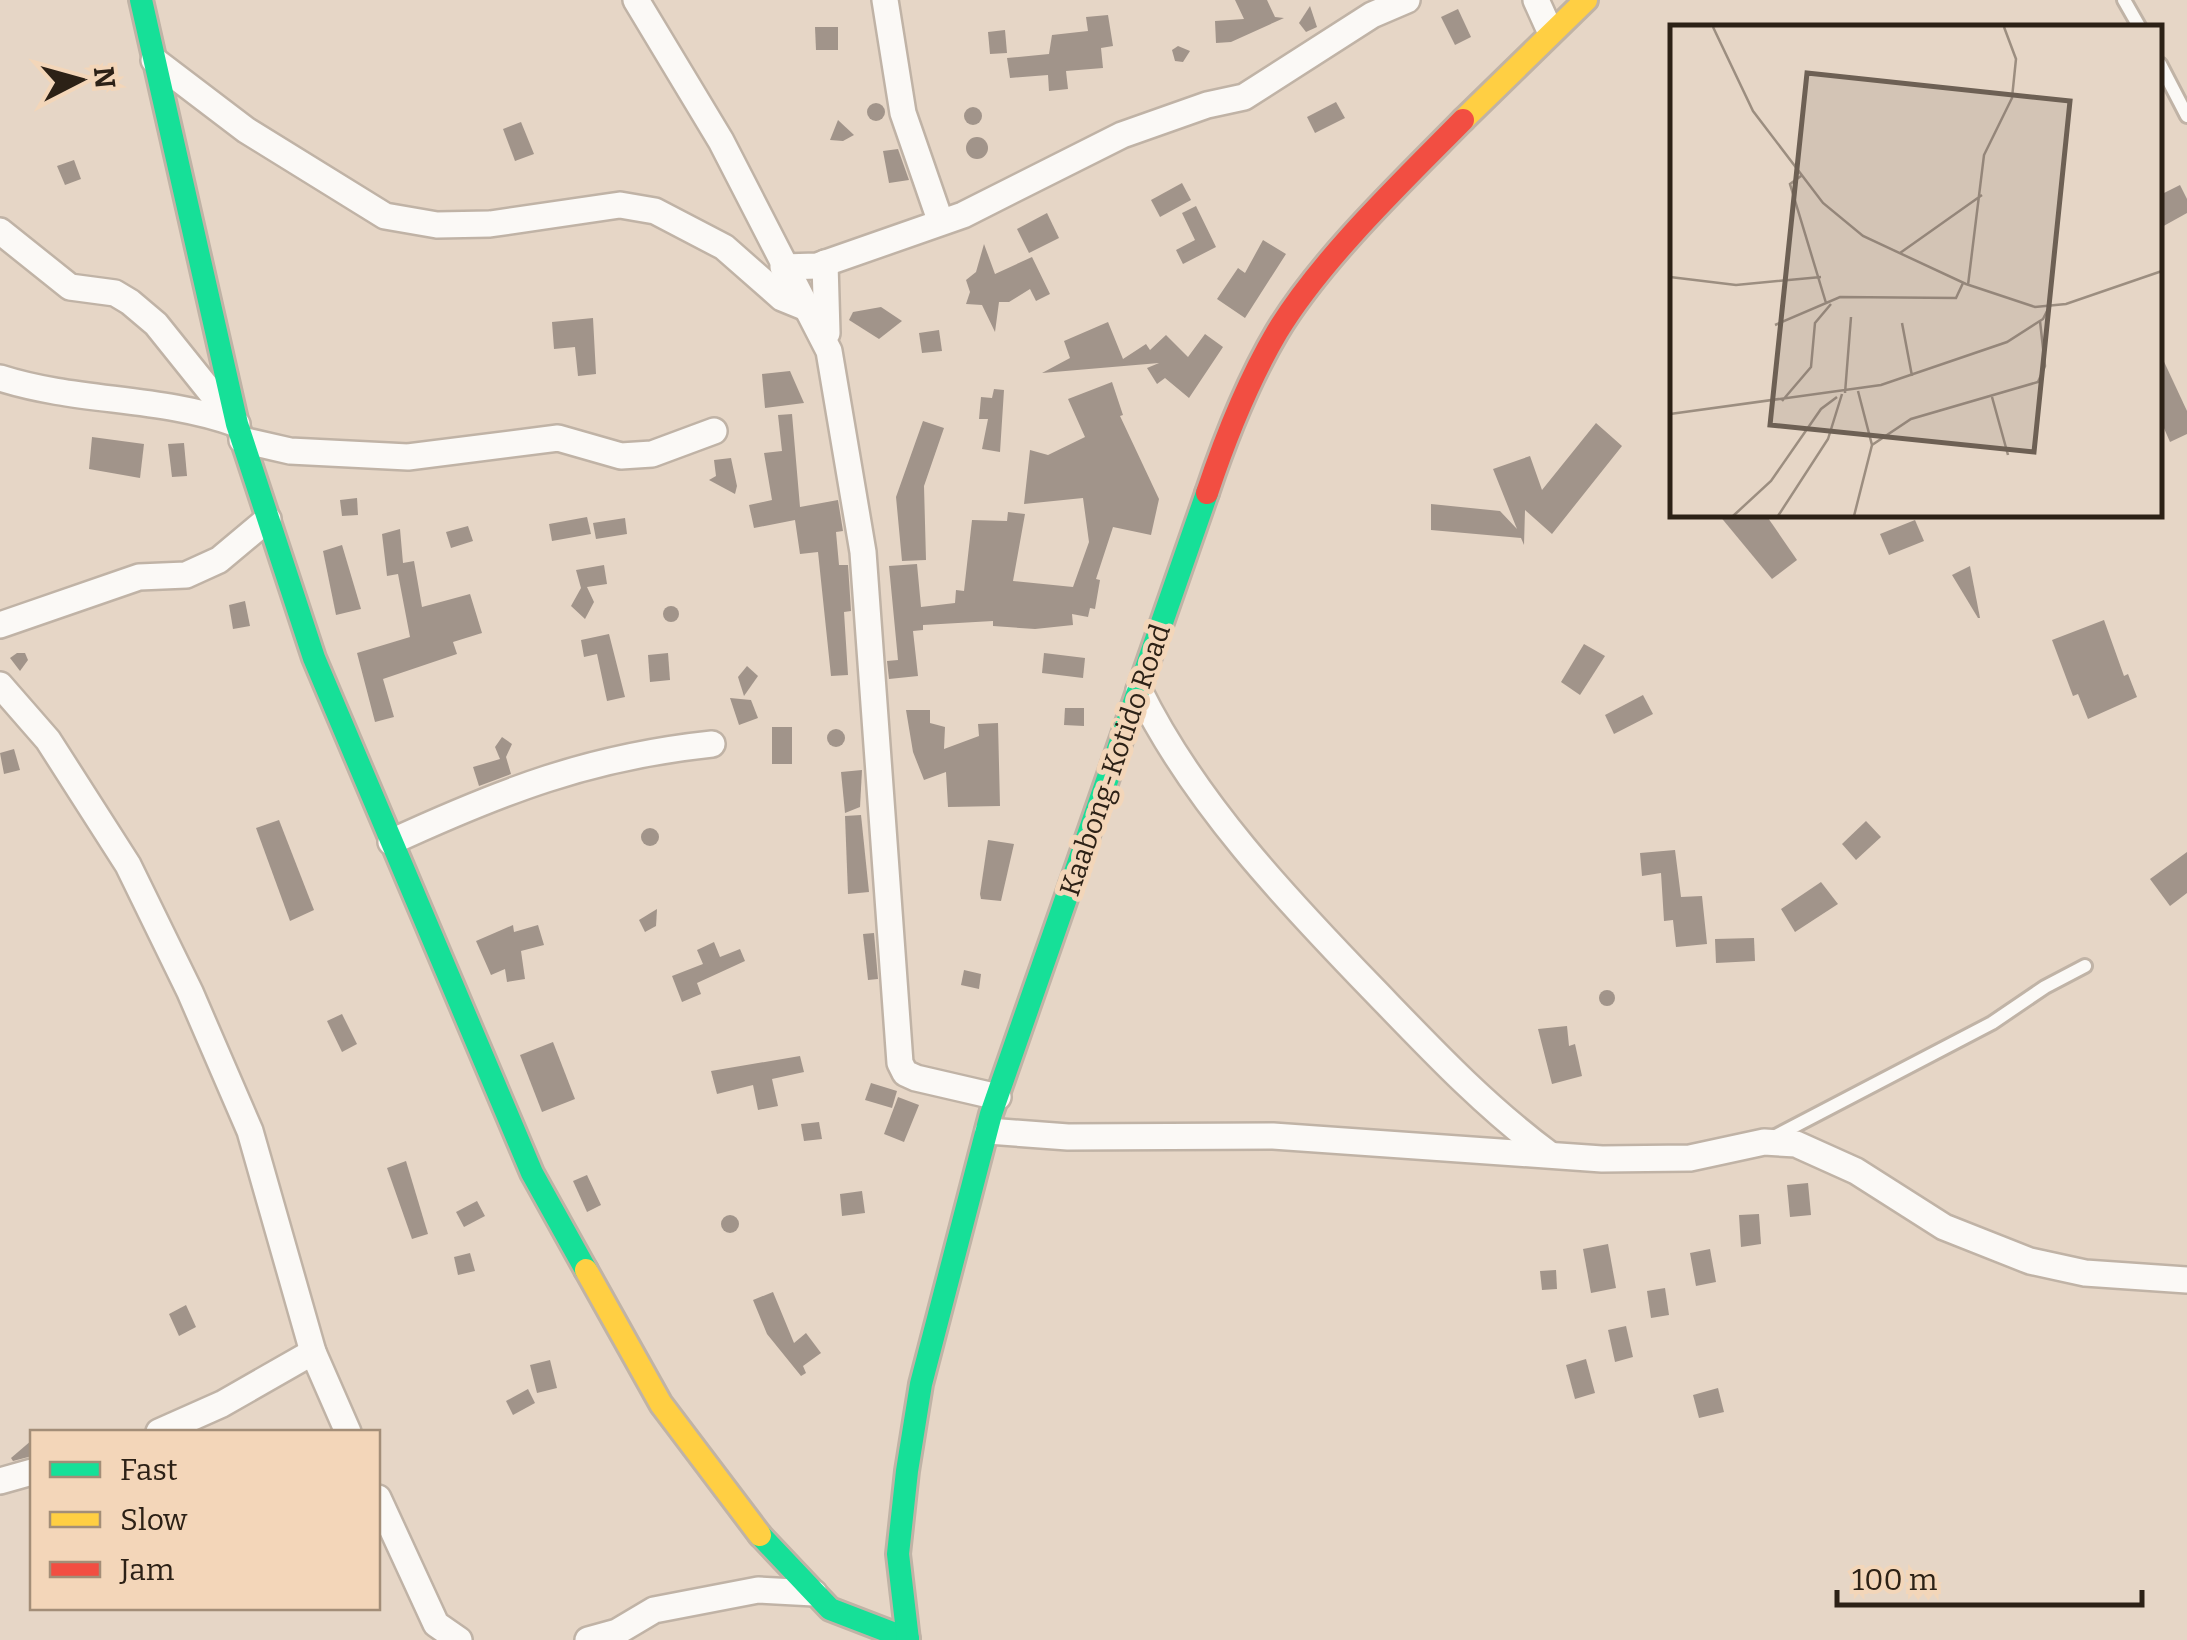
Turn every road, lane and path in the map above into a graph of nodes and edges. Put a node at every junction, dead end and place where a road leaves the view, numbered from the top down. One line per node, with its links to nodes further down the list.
1 (141, 0): 10 (street)
2 (636, 0): 16 (street)
3 (884, 0): 13 (street)
4 (1407, 0): 13 (street)
5 (1536, 0): 9 (street)
6 (1586, 0): 9 (street, Kaabong-Kotido Road)
7 (2124, 0): 8 (lane)
8 (2138, 25)
9 (1550, 30): 25 (street, Kaabong-Kotido Road)
10 (154, 60): 17 (street); 21 (street)
11 (2162, 68): 12 (lane)
12 (2187, 116)
13 (940, 220): 15 (street)
14 (0, 230): 21 (street)
15 (825, 264): 16 (street); 18 (street)
16 (783, 266): 17 (street)
17 (809, 309): 18 (street)
18 (829, 351): 29 (street)
19 (0, 378): 21 (street)
20 (714, 431): 21 (street)
21 (239, 432): 22 (street)
22 (268, 519): 23 (street); 27 (street)
23 (0, 625)
24 (0, 685): 34 (street)
25 (1139, 690): 29 (street, Kaabong-Kotido Road); 32 (street)
26 (712, 744): 27 (street)
27 (391, 842): 40 (street)
28 (2086, 966): 31 (lane)
29 (998, 1097): 30 (street, Kaabong-Kotido Road)
30 (988, 1131): 32 (street); 43 (street, Kaabong-Kotido Road)
31 (1764, 1142): 32 (street); 33 (street)
32 (1549, 1154)
33 (2187, 1280)
34 (313, 1352): 35 (street); 36 (street)
35 (164, 1430)
36 (347, 1430)
37 (30, 1473): 38 (street)
38 (0, 1481)
39 (380, 1502): 41 (street)
40 (814, 1594): 42 (street); 43 (street)
41 (459, 1640)
42 (588, 1640)
43 (908, 1640)

